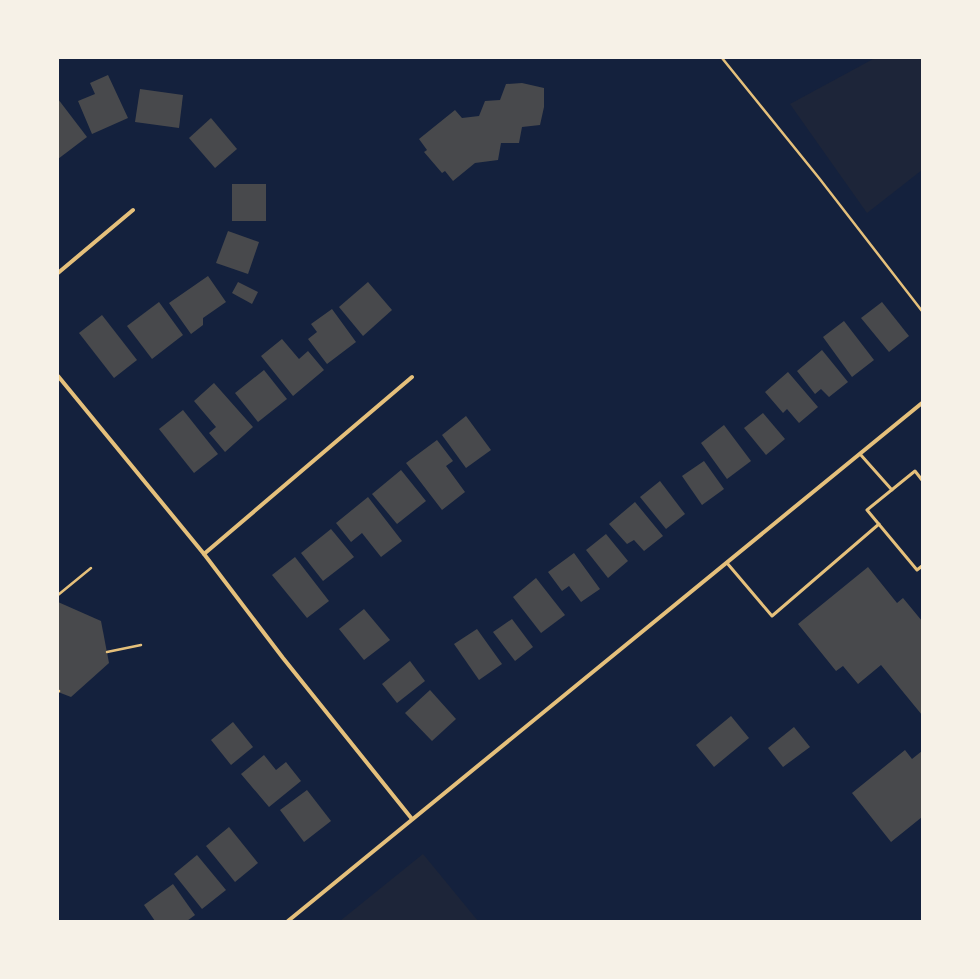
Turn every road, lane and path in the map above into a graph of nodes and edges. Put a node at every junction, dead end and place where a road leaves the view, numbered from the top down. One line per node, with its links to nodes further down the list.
1 (722, 58): 4 (path)
2 (133, 210): 3 (street)
3 (58, 273)
4 (922, 311)
5 (58, 376): 12 (street)
6 (412, 377): 12 (street)
7 (922, 403): 8 (street)
8 (860, 454): 10 (lane); 13 (street)
9 (922, 480): 10 (lane)
10 (892, 490): 11 (lane)
11 (879, 524): 13 (lane); 14 (lane)
12 (204, 554): 19 (street)
13 (727, 563): 19 (street)
14 (922, 566)
15 (91, 568): 16 (path)
16 (58, 595)
17 (141, 645): 18 (path)
18 (107, 652)
19 (412, 819): 20 (street)
20 (288, 921)

